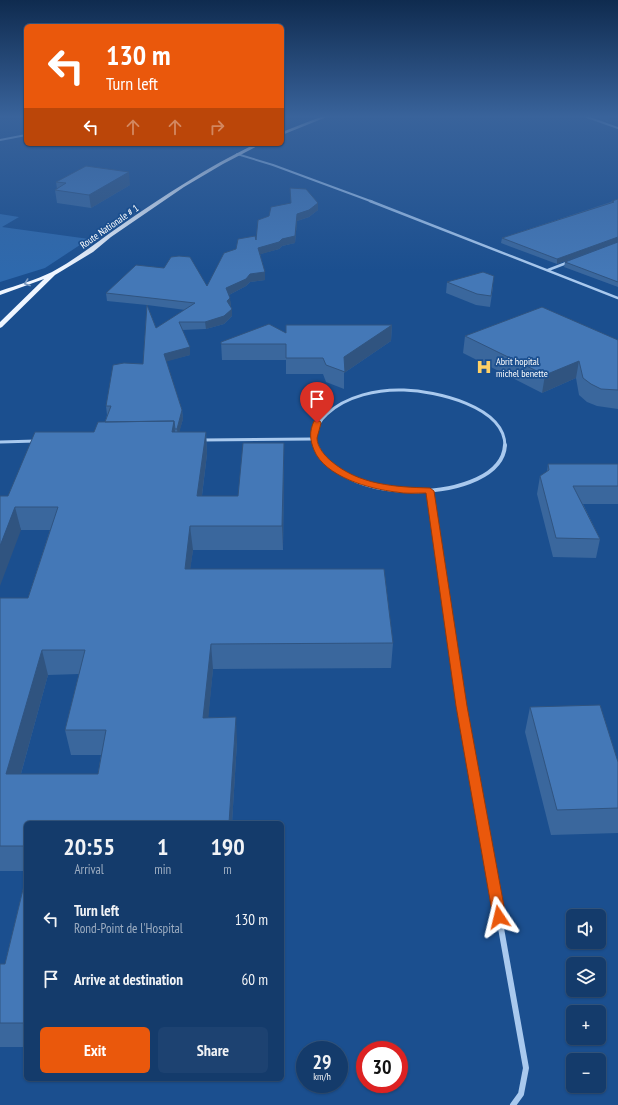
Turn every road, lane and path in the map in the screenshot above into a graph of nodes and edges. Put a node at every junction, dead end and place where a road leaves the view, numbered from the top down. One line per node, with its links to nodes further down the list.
1 (214, 168): 5 (main road, Route Nationale # 1)
2 (280, 168): 4 (street)
3 (576, 260): 4 (street)
4 (548, 270): 7 (street)
5 (53, 274): 6 (main road, one-way to 6); 8 (main road, Route Nationale # 1)
6 (0, 293)
7 (618, 298)
8 (0, 326)
9 (313, 439): 10 (street); 13 (street); 13 (street)
10 (195, 440)
11 (38, 441): 12 (street)
12 (0, 442)
13 (430, 491): 14 (street)
14 (513, 1105)

